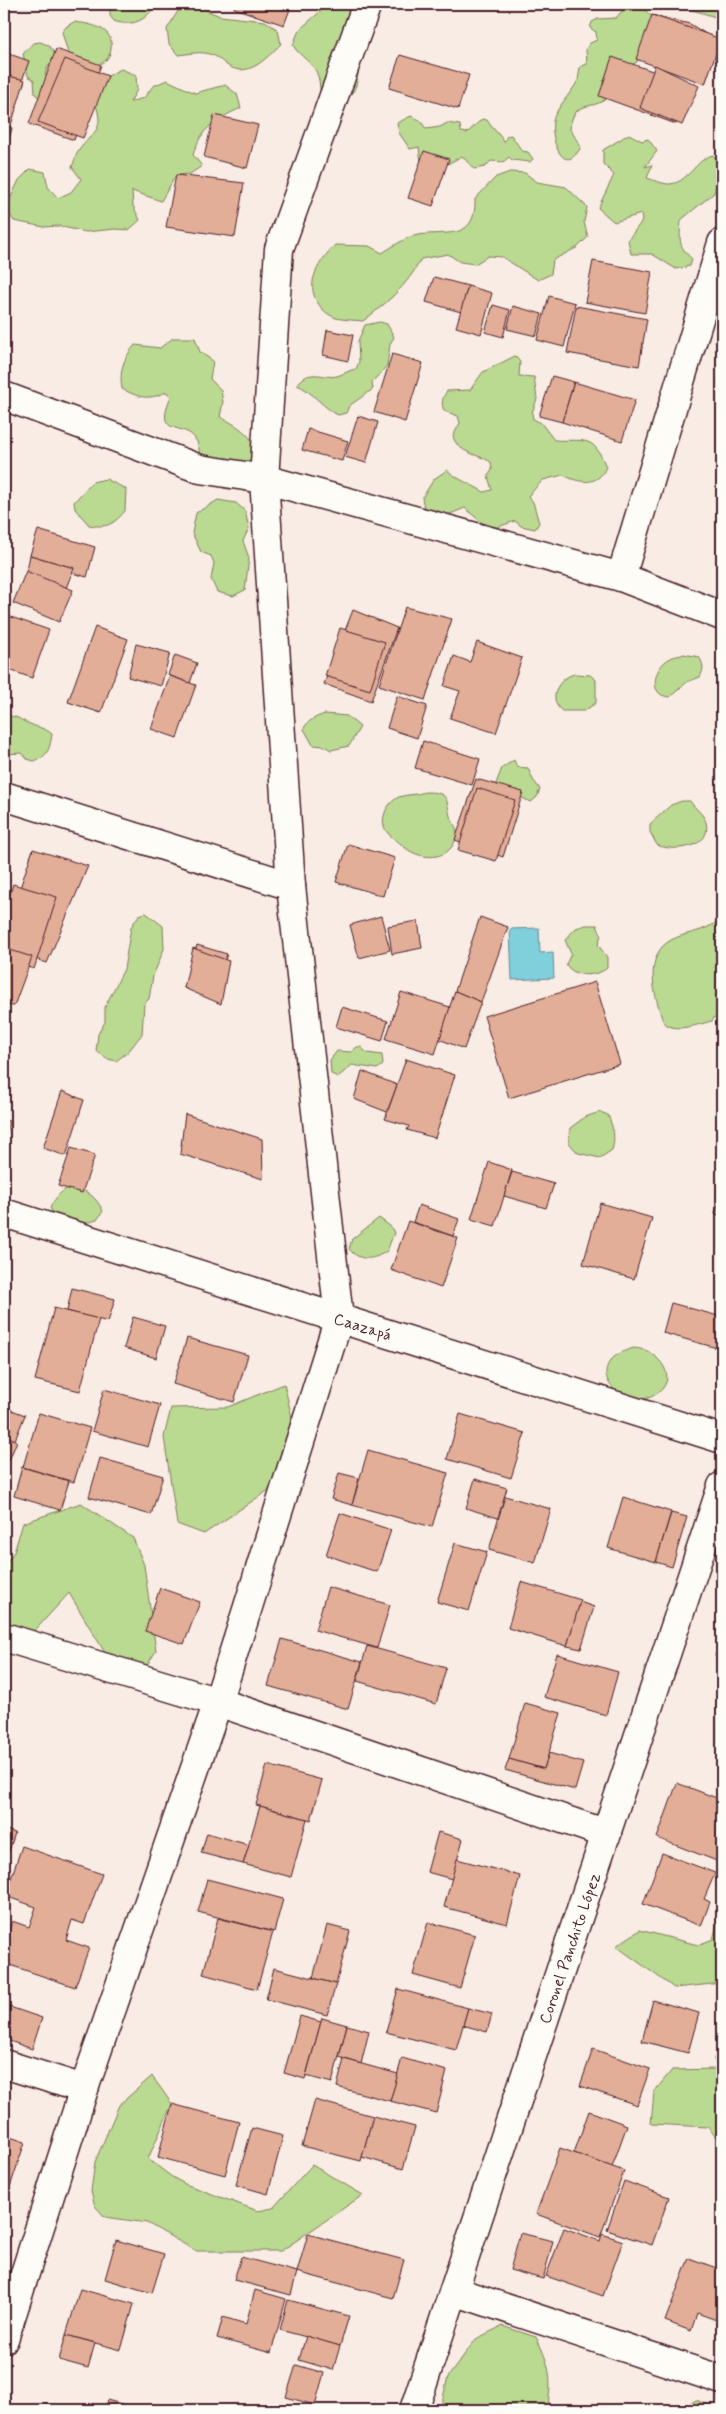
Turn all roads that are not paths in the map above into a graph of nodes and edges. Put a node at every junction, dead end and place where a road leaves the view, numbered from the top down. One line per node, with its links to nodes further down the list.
1 (367, 4): 4 (street)
2 (722, 242): 5 (street)
3 (4, 396): 4 (street)
4 (264, 479): 5 (street); 8 (street)
5 (621, 577): 6 (street)
6 (722, 616)
7 (4, 796): 8 (street)
8 (291, 886): 10 (street)
9 (4, 1213): 10 (street, Caazapá)
10 (339, 1318): 11 (street, Caazapá); 14 (street)
11 (722, 1439)
12 (722, 1486): 15 (street, Coronel Panchito López)
13 (4, 1637): 14 (street)
14 (218, 1702): 15 (street); 17 (street)
15 (607, 1834): 18 (street, Coronel Panchito López)
16 (4, 2064): 17 (street)
17 (84, 2089): 19 (street)
18 (454, 2291): 20 (street); 21 (street, Coronel Panchito López)
19 (4, 2338)
20 (722, 2380)
21 (414, 2410)

